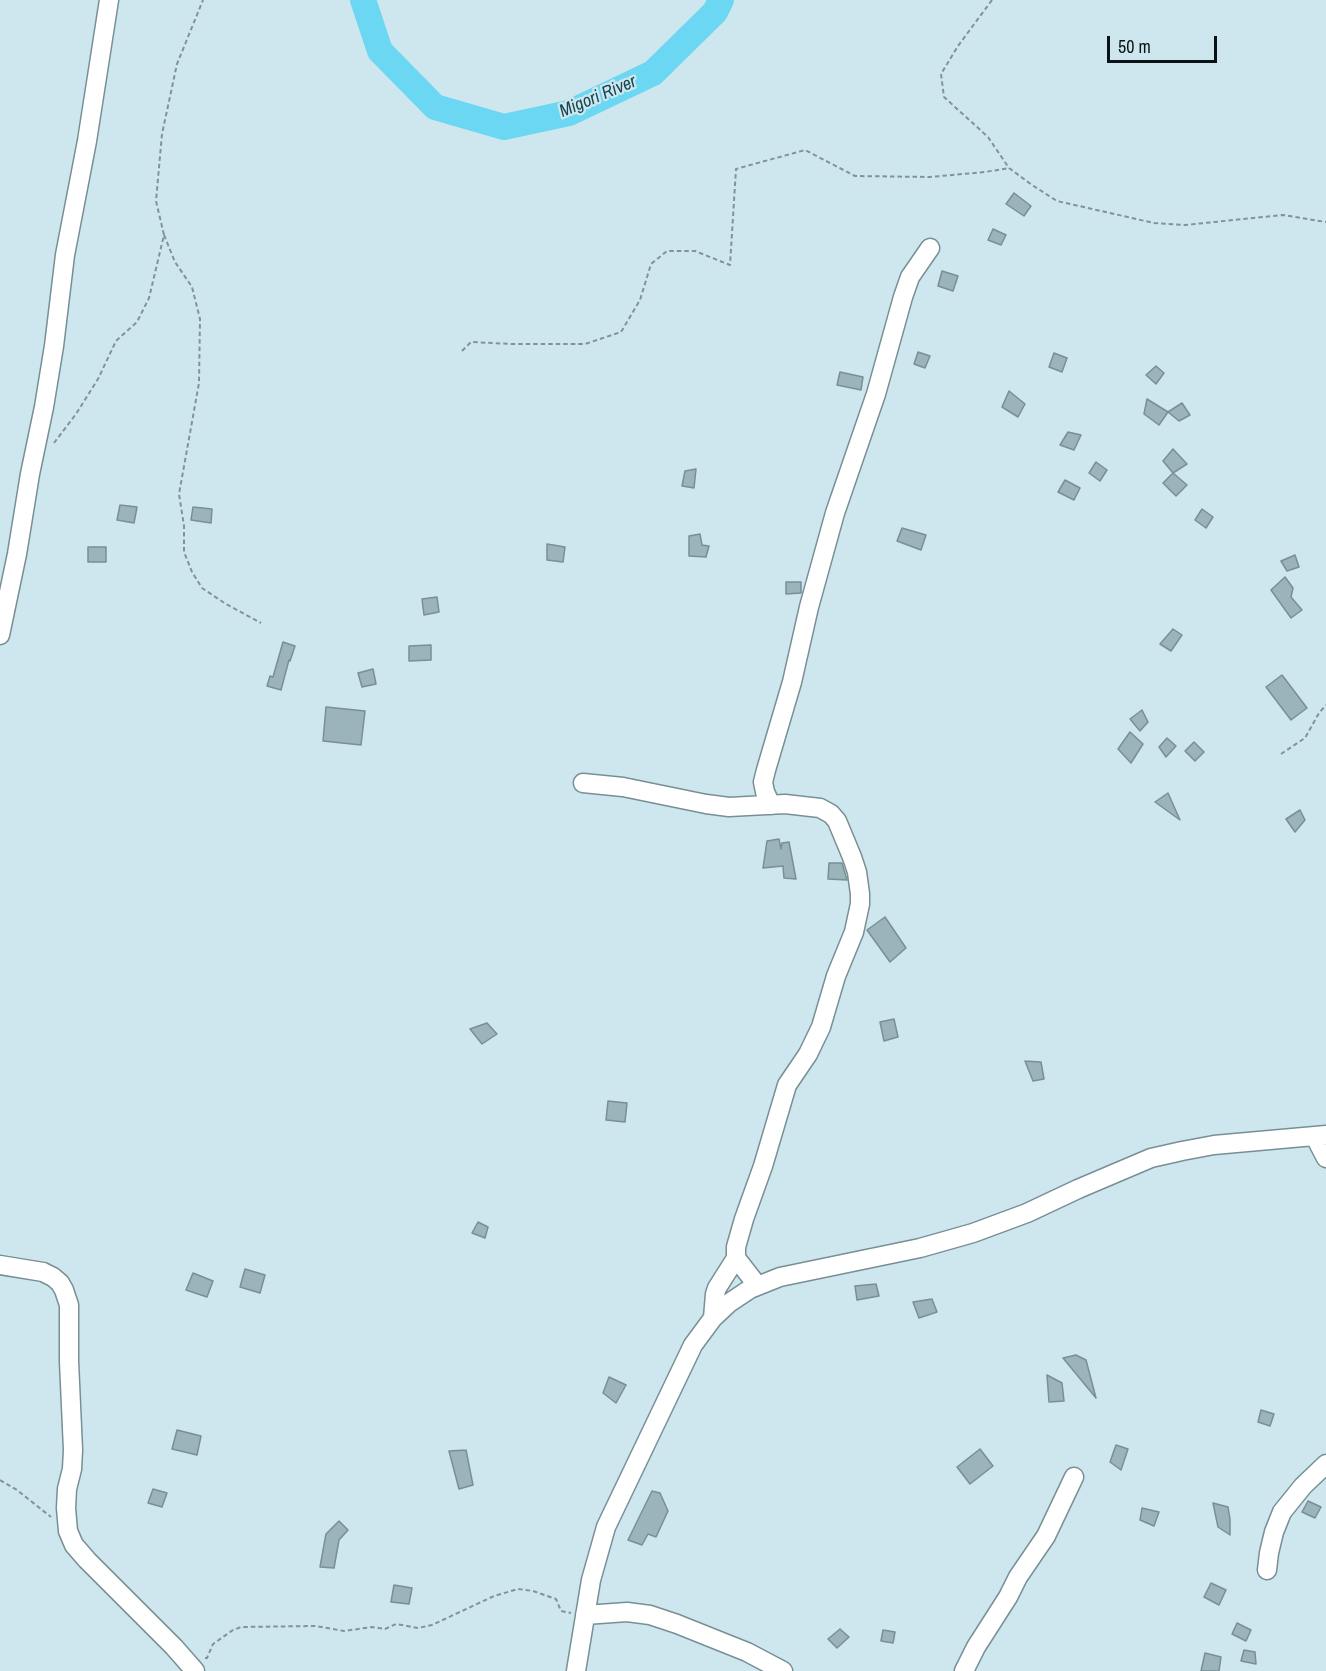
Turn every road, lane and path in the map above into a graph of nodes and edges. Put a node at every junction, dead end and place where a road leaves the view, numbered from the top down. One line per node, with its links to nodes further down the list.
1 (108, 0): 11 (street)
2 (203, 0): 6 (path)
3 (992, 0): 4 (path)
4 (1009, 168): 5 (path); 8 (path)
5 (1326, 222)
6 (164, 235): 9 (path); 10 (path)
7 (930, 248): 15 (street)
8 (462, 351)
9 (50, 448)
10 (261, 623)
11 (0, 635)
12 (1326, 705): 13 (path)
13 (1281, 754)
14 (584, 783): 15 (street)
15 (771, 805): 18 (street)
16 (1320, 1136): 17 (street); 20 (street)
17 (1326, 1158)
18 (736, 1258): 20 (street); 21 (street)
19 (0, 1265): 25 (street)
20 (757, 1286): 21 (street)
21 (713, 1318): 27 (street)
22 (1326, 1464): 26 (street)
23 (1074, 1477): 31 (street)
24 (0, 1480): 25 (path)
25 (68, 1531): 28 (street)
26 (1267, 1570)
27 (585, 1615): 28 (path); 29 (street); 30 (street)
28 (193, 1668)
29 (576, 1671)
30 (783, 1671)
31 (964, 1671)

